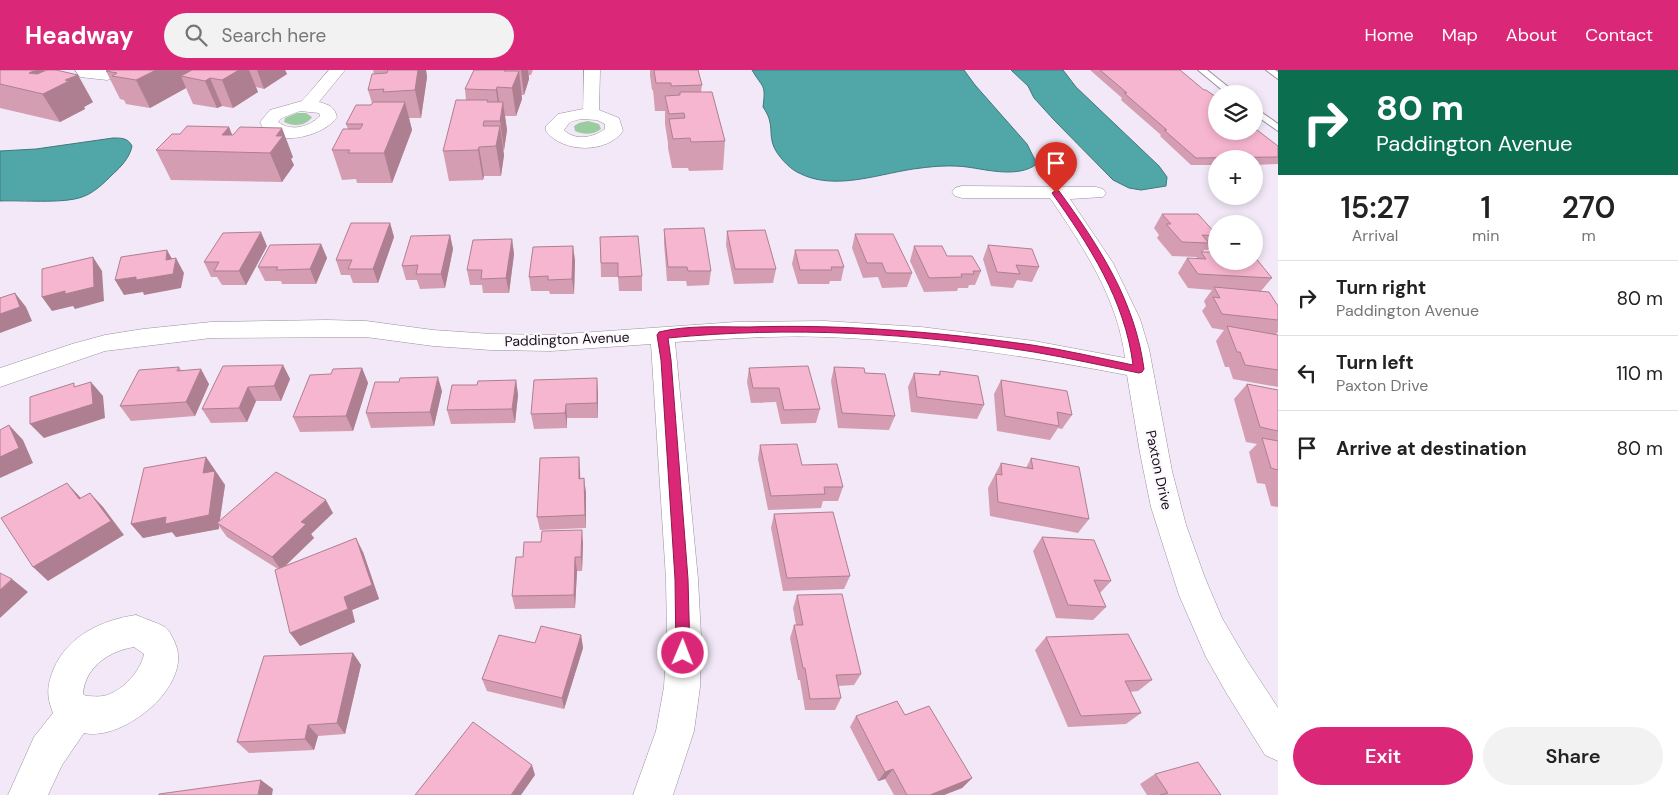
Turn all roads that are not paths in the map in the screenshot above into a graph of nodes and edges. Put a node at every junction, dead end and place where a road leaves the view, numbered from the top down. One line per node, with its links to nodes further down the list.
1 (83, 70): 2 (street)
2 (126, 70)
3 (337, 70): 9 (street)
4 (592, 70): 10 (street)
5 (1202, 70): 8 (lane)
6 (1270, 70): 7 (lane)
7 (1278, 76)
8 (1221, 85)
9 (307, 106)
10 (591, 114)
11 (1263, 117): 12 (lane)
12 (1278, 128)
13 (962, 192): 14 (street)
14 (1056, 193): 15 (street); 17 (street, Paxton Drive)
15 (1096, 193)
16 (662, 335): 17 (street, Paddington Avenue); 18 (street, Paddington Avenue); 22 (street)
17 (1139, 369): 20 (street, Paxton Drive)
18 (0, 378)
19 (75, 713): 21 (street)
20 (1278, 742)
21 (28, 795)
22 (653, 795)

